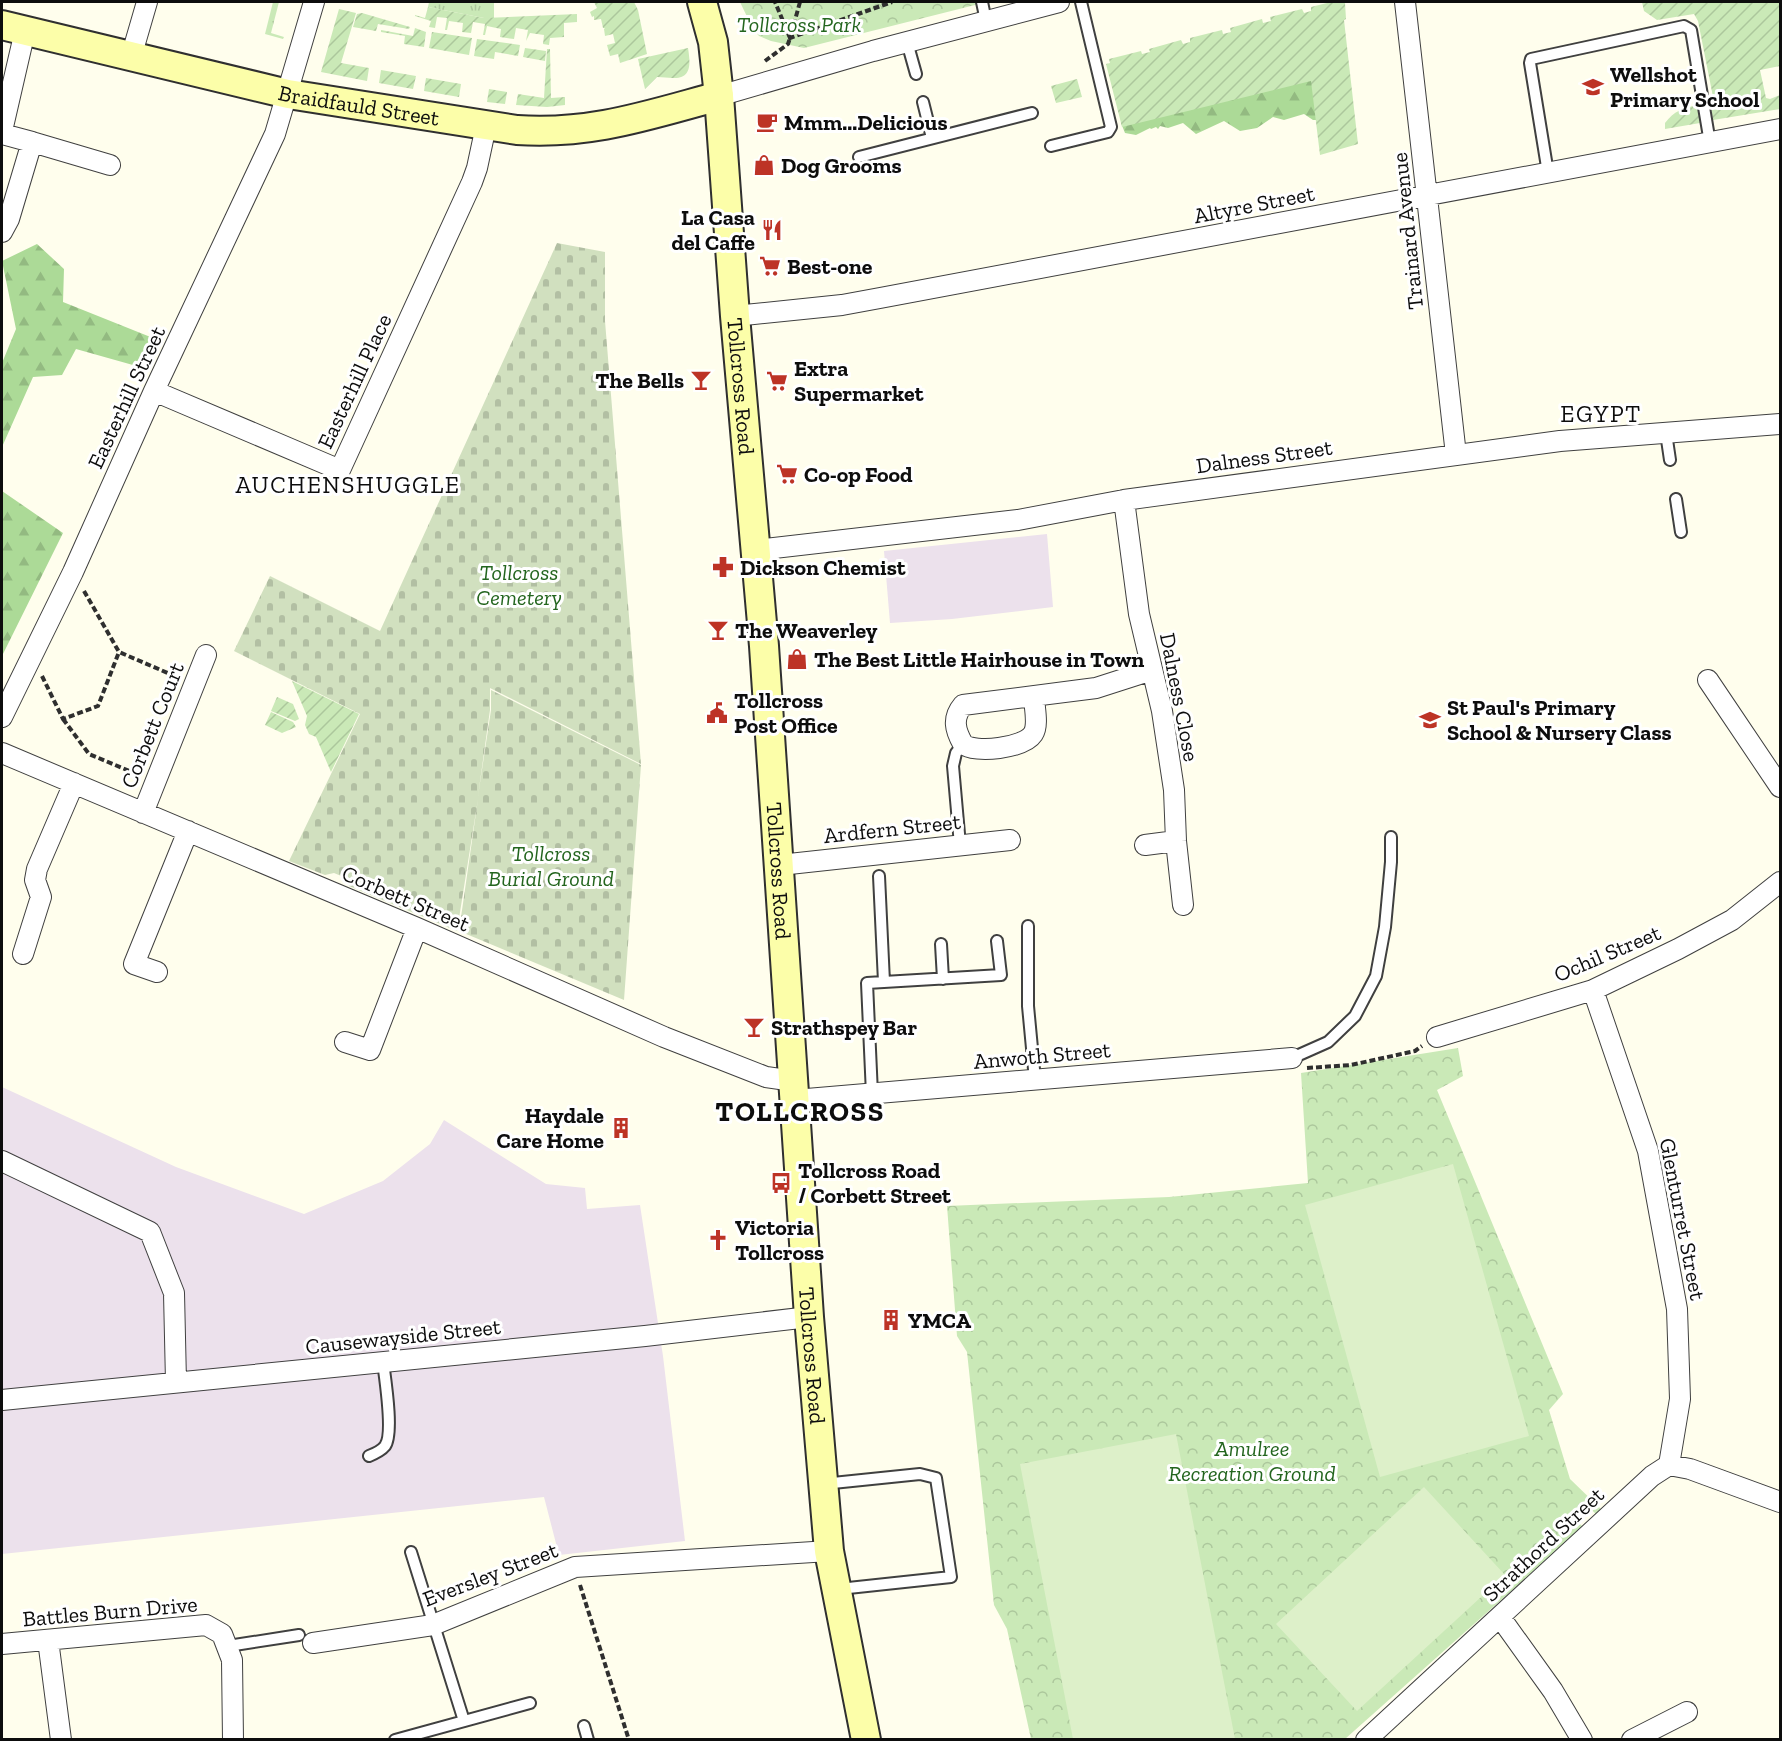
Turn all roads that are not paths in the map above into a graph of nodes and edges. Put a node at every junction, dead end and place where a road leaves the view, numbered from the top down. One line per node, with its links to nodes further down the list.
1 (147, 2): 10 (street)
2 (314, 2): 12 (street, Easterhill Street)
3 (702, 2): 13 (street, Tollcross Road)
4 (1059, 2): 7 (street)
5 (1081, 2): 22 (lane)
6 (1405, 2): 26 (street, Trainard Avenue)
7 (984, 11): 9 (street)
8 (13, 28): 10 (street, Braidfauld Street); 18 (street)
9 (907, 42): 11 (lane); 13 (street)
10 (131, 57): 12 (street, Braidfauld Street)
11 (916, 75)
12 (288, 94): 16 (street, Braidfauld Street); 29 (street, Easterhill Street)
13 (719, 96): 16 (street, Braidfauld Street); 28 (street, Tollcross Road)
14 (923, 102): 19 (lane)
15 (1032, 113): 19 (lane)
16 (486, 126): 29 (street, Easterhill Place)
17 (1780, 129): 21 (street, Altyre Street)
18 (2, 133): 20 (street)
19 (932, 138): 23 (lane)
20 (32, 142): 24 (street); 27 (street)
21 (1710, 143): 25 (street, Altyre Street); 25 (lane)
22 (1051, 146)
23 (859, 157)
24 (110, 165)
25 (1548, 173): 26 (street, Altyre Street)
26 (1427, 196): 28 (street, Altyre Street); 32 (street, Trainard Avenue)
27 (2, 232)
28 (735, 316): 37 (street, Tollcross Road)
29 (154, 391): 42 (street, Easterhill Street)
30 (1780, 424): 31 (street, Dalness Street)
31 (1666, 433): 32 (street, Dalness Street); 33 (lane)
32 (1456, 455): 35 (street, Dalness Street)
33 (1671, 460)
34 (1676, 499): 36 (lane)
35 (1124, 500): 37 (street, Dalness Street); 39 (street, Dalness Close)
36 (1681, 532)
37 (756, 550): 54 (street, Tollcross Road)
38 (206, 655): 47 (street, Corbett Court)
39 (1152, 670): 41 (street); 51 (street, Dalness Close)
40 (1708, 680): 46 (street)
41 (1034, 696): 43 (street); 43 (street)
42 (2, 717)
43 (963, 744): 52 (lane)
44 (2, 753): 45 (street, Corbett Street)
45 (74, 783): 47 (street, Corbett Street); 62 (street)
46 (1780, 787)
47 (143, 813): 48 (street, Corbett Street)
48 (188, 831): 59 (street, Corbett Street); 63 (street)
49 (1391, 837): 69 (lane)
50 (1010, 840): 52 (street, Ardfern Street)
51 (1176, 842): 53 (street); 57 (street, Dalness Close)
52 (960, 844): 54 (street, Ardfern Street)
53 (1145, 845)
54 (780, 865): 71 (street, Tollcross Road)
55 (879, 876): 65 (lane)
56 (1780, 882): 66 (street, Ochil Street)
57 (1183, 905)
58 (1028, 926): 70 (lane)
59 (417, 928): 68 (street); 71 (street, Corbett Street)
60 (997, 941): 64 (lane)
61 (941, 944): 64 (lane)
62 (23, 954)
63 (157, 972)
64 (943, 978): 65 (lane)
65 (884, 982): 72 (lane)
66 (1593, 990): 67 (street, Ochil Street); 79 (street, Glenturret Street)
67 (1437, 1036)
68 (345, 1042)
69 (1292, 1058): 70 (street, Anwoth Street)
70 (1035, 1080): 72 (street, Anwoth Street)
71 (794, 1090): 72 (street, Anwoth Street); 74 (street, Tollcross Road)
72 (872, 1094)
73 (2, 1161): 76 (street)
74 (809, 1317): 75 (street, Causewayside Street); 80 (street, Tollcross Road)
75 (383, 1362): 76 (street, Causewayside Street); 78 (lane)
76 (176, 1382): 77 (street, Causewayside Street)
77 (2, 1400)
78 (369, 1456)
79 (1669, 1465): 81 (street); 85 (street, Strathord Street)
80 (823, 1484): 82 (street, Tollcross Road); 84 (lane)
81 (1780, 1502)
82 (829, 1551): 84 (street, Tollcross Road); 86 (street, Eversley Street)
83 (411, 1552): 86 (lane)
84 (836, 1589): 99 (street, Tollcross Road)
85 (1500, 1617): 100 (street, Strathord Street); 101 (street)
86 (433, 1625): 87 (street, Eversley Street); 93 (lane)
87 (306, 1639): 90 (lane)
88 (48, 1640): 89 (street, Battles Burn Drive); 90 (street, Battles Burn Drive); 95 (street)
89 (2, 1644)
90 (228, 1647): 96 (street)
91 (530, 1703): 93 (lane)
92 (1687, 1712): 102 (street)
93 (464, 1721): 97 (lane)
94 (584, 1726): 98 (lane)
95 (61, 1740)
96 (233, 1740)
97 (395, 1740)
98 (588, 1740)
99 (866, 1740)
100 (1366, 1740)
101 (1582, 1740)
102 (1632, 1740)

